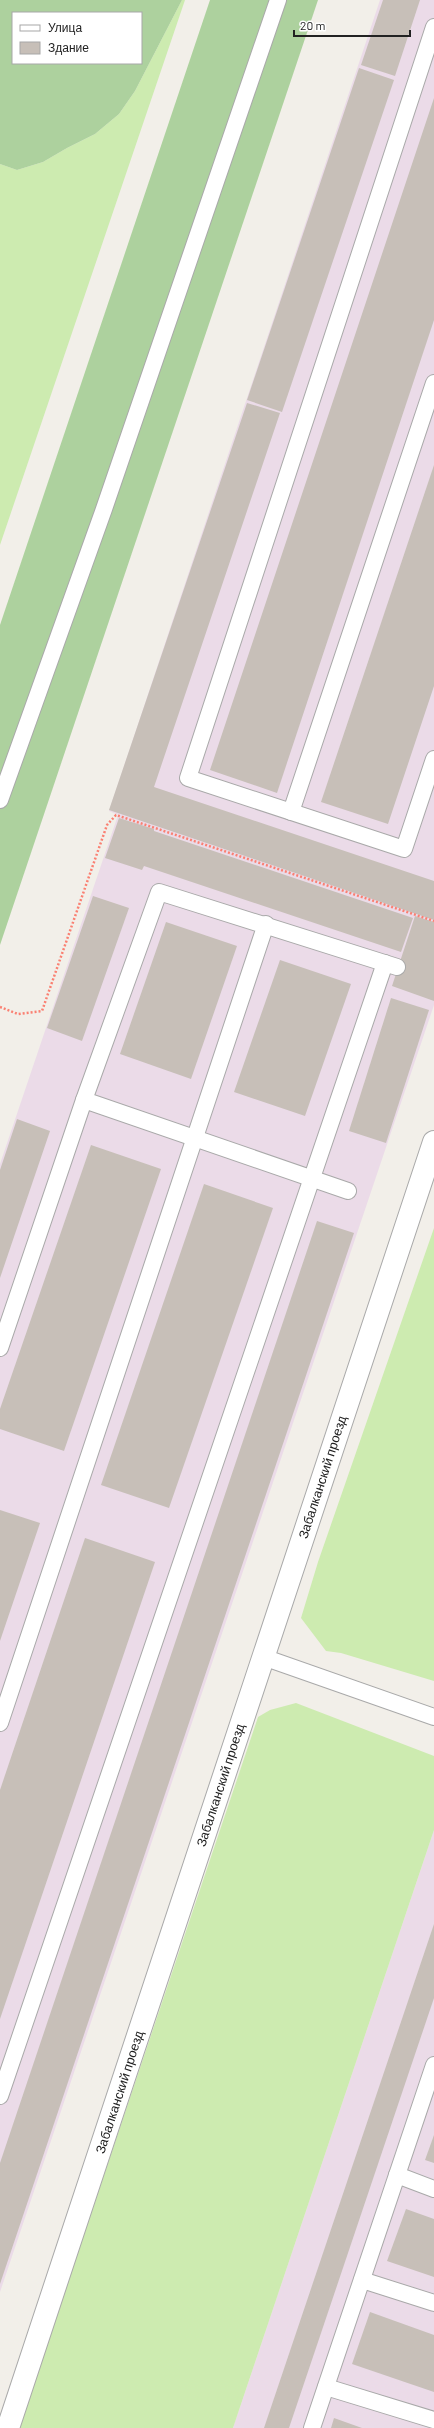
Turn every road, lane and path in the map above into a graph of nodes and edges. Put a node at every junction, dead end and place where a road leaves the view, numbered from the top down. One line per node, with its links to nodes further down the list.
1 (278, 0): 5 (lane)
2 (434, 27): 6 (lane)
3 (434, 383): 6 (lane)
4 (434, 759): 6 (lane)
5 (0, 800)
6 (291, 812)
7 (434, 921): 9 (path)
8 (266, 924): 10 (lane); 11 (lane); 13 (lane)
9 (0, 1007)
10 (84, 1100): 11 (lane); 15 (lane)
11 (196, 1139): 13 (lane); 18 (lane)
12 (434, 1142): 16 (street, Забалканский проезд)
13 (311, 1178): 14 (lane); 20 (lane)
14 (348, 1191)
15 (0, 1348)
16 (263, 1657): 17 (lane); 27 (street, Забалканский проезд)
17 (434, 1716)
18 (0, 1723)
19 (433, 2069): 21 (lane)
20 (0, 2096)
21 (397, 2175): 22 (lane); 23 (lane)
22 (434, 2189)
23 (362, 2280): 24 (lane); 25 (lane)
24 (434, 2303)
25 (326, 2387): 26 (lane); 28 (lane)
26 (434, 2420)
27 (8, 2428)
28 (312, 2428)

